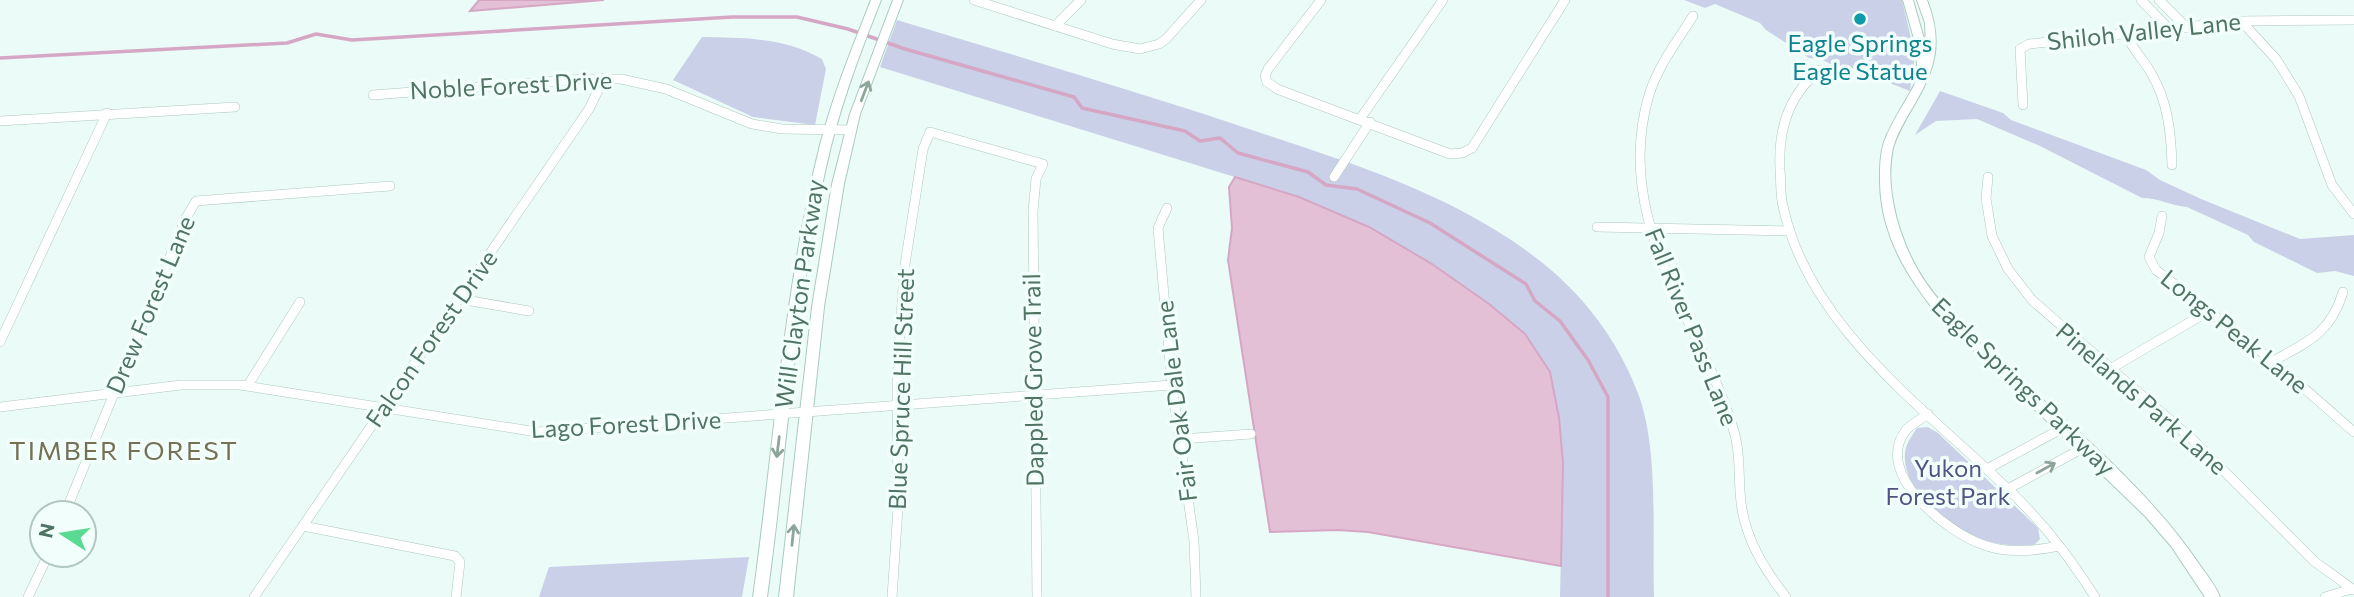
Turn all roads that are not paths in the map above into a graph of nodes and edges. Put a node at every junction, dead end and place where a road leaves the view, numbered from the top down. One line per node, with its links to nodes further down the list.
1 (876, 0): 30 (main road, Will Clayton Parkway)
2 (898, 0): 31 (main road, Will Clayton Parkway, one-way to 2)
3 (974, 0): 16 (street)
4 (1081, 0): 16 (street)
5 (1201, 0): 16 (street)
6 (1321, 0): 27 (street)
7 (1443, 0): 27 (street)
8 (1564, 0): 29 (street)
9 (1908, 0): 22 (main road)
10 (1923, 0): 22 (main road, Eagle Springs Parkway)
11 (2141, 0): 18 (street)
12 (2159, 0): 17 (street)
13 (1693, 16): 41 (street, Fall River Pass Lane)
14 (2354, 20): 15 (street, Shiloh Valley Lane)
15 (2241, 21): 17 (street, Shiloh Valley Lane); 38 (street)
16 (1055, 26)
17 (2187, 29): 18 (street, Shiloh Valley Lane)
18 (2171, 31): 19 (street, Shiloh Valley Lane)
19 (2127, 36): 24 (street, Shiloh Valley Lane); 33 (street)
20 (1820, 70): 42 (street)
21 (604, 78): 23 (street, Noble Forest Drive); 30 (street, Noble Forest Drive); 46 (street, Falcon Forest Drive)
22 (1922, 78): 63 (main road, Eagle Springs Parkway)
23 (373, 95)
24 (2022, 105)
25 (236, 107): 26 (street)
26 (107, 113): 28 (street); 50 (street)
27 (1360, 118): 29 (street)
28 (0, 121)
29 (1370, 122): 34 (street)
30 (829, 130): 31 (street, Noble Forest Drive); 44 (main road, Will Clayton Parkway)
31 (851, 130): 43 (main road, Will Clayton Parkway)
32 (1043, 164): 56 (street, Dappled Grove Trail); 57 (street, Blue Spruce Hill Street)
33 (2172, 165)
34 (1334, 177)
35 (1988, 177): 52 (street, Pinelands Park Lane)
36 (390, 186): 55 (street, Drew Forest Lane)
37 (1167, 208): 54 (street, Fair Oak Dale Lane)
38 (2354, 214)
39 (2162, 216): 49 (street, Longs Peak Lane)
40 (1597, 227): 41 (street)
41 (1649, 228): 42 (street); 83 (street, Fall River Pass Lane)
42 (1790, 231): 61 (street)
43 (823, 269): 44 (main road); 60 (main road, Will Clayton Parkway)
44 (799, 271): 62 (main road, Will Clayton Parkway)
45 (2343, 292): 51 (street)
46 (460, 299): 48 (street); 59 (street, Falcon Forest Drive)
47 (300, 302): 53 (street)
48 (529, 311)
49 (2209, 312): 51 (street, Longs Peak Lane); 52 (street)
50 (0, 342)
51 (2273, 360): 64 (street, Longs Peak Lane)
52 (2110, 369): 74 (street, Pinelands Park Lane)
53 (248, 385): 55 (street, Lago Forest Drive); 59 (street, Lago Forest Drive)
54 (1172, 385): 56 (street, Lago Forest Drive); 66 (street, Fair Oak Dale Lane)
55 (114, 392): 58 (street, Lago Forest Drive); 70 (street, Drew Forest Lane)
56 (1033, 395): 57 (street, Lago Forest Drive); 81 (street, Dappled Grove Trail)
57 (897, 406): 60 (street, Lago Forest Drive); 80 (street, Blue Spruce Hill Street)
58 (0, 407)
59 (384, 408): 62 (street, Lago Forest Drive); 71 (street, Falcon Forest Drive)
60 (806, 414): 62 (street, Lago Forest Drive); 79 (main road, Will Clayton Parkway, one-way to 60)
61 (1928, 414): 68 (street); 72 (street)
62 (782, 415): 78 (main road, Will Clayton Parkway, one-way to 78)
63 (2063, 429): 67 (main road, Eagle Springs Parkway); 68 (street)
64 (2354, 432)
65 (1251, 434): 66 (street)
66 (1181, 439): 82 (street, Fair Oak Dale Lane)
67 (2083, 448): 69 (street, one-way to 67); 85 (main road, Eagle Springs Parkway)
68 (1987, 469): 69 (street)
69 (2008, 489): 72 (street)
70 (71, 499)
71 (303, 526): 76 (street, Falcon Forest Drive); 77 (street)
72 (2059, 545): 84 (street)
73 (41, 569): 75 (street)
74 (2352, 592): 86 (street)
75 (28, 597)
76 (254, 597)
77 (456, 597)
78 (760, 597)
79 (786, 597)
80 (892, 597)
81 (1037, 597)
82 (1196, 597)
83 (1786, 597)
84 (2095, 597)
85 (2213, 597)
86 (2325, 597)

